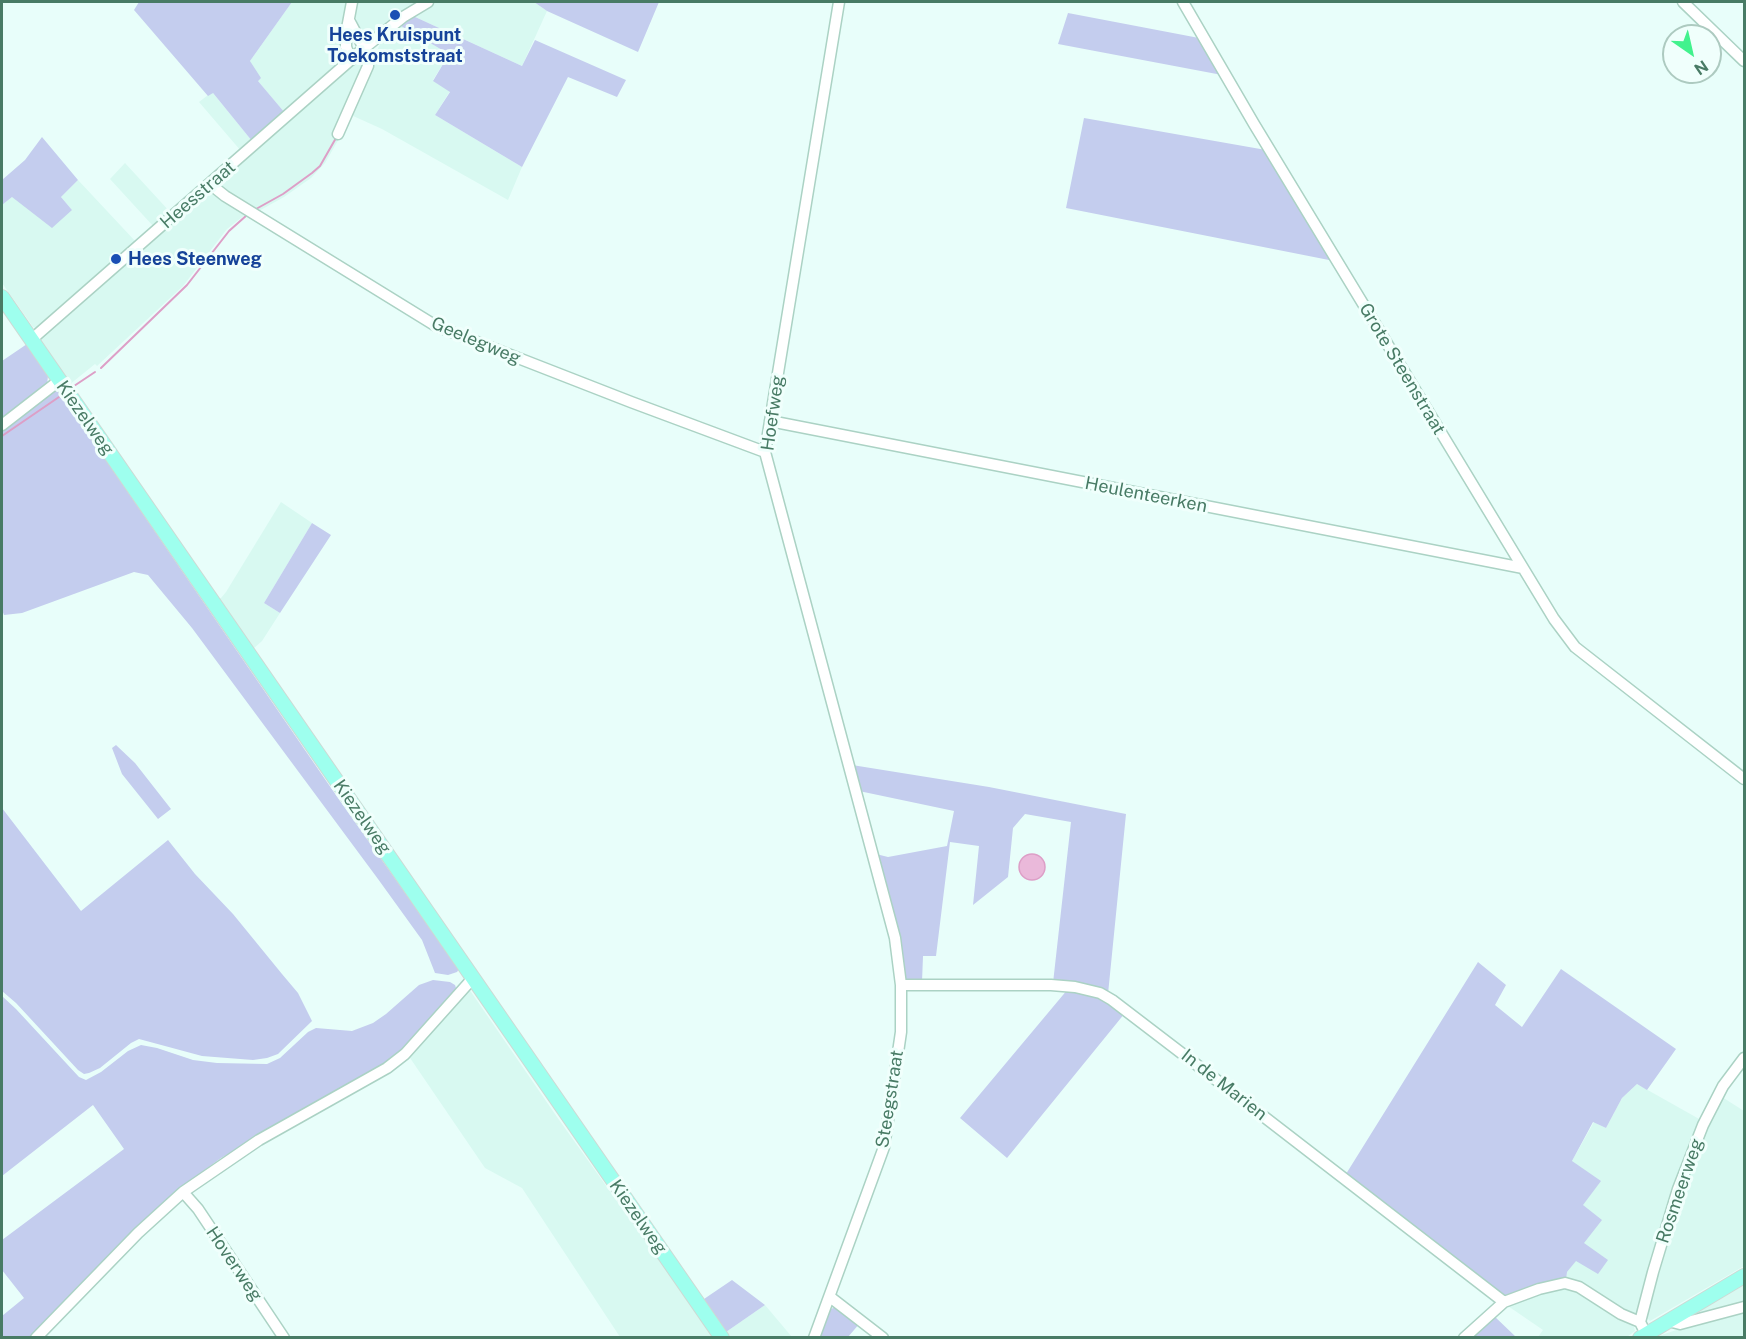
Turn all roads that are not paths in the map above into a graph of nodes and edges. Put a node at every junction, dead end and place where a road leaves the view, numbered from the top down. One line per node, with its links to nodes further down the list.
1 (352, 2): 6 (street)
2 (428, 2): 7 (street, Heesstraat)
3 (839, 2): 15 (street, Hoefweg)
4 (1183, 2): 18 (street, Grote Steenstraat)
5 (1683, 2): 9 (street)
6 (349, 21): 7 (street); 8 (street)
7 (363, 49): 8 (street, Heesstraat); 10 (street)
8 (351, 60): 11 (street, Heesstraat)
9 (1744, 61)
10 (338, 134)
11 (210, 184): 13 (street, Heesstraat); 17 (street, Geelegweg)
12 (2, 297): 13 (main road, Kiezelweg)
13 (31, 340): 14 (main road, Kiezelweg)
14 (60, 380): 16 (street); 21 (main road, Kiezelweg)
15 (770, 421): 17 (street, Hoefweg); 18 (street, Heulenteerken)
16 (2, 426)
17 (765, 452): 20 (street, Hoefweg)
18 (1522, 568): 19 (street, Grote Steenstraat)
19 (1744, 779)
20 (872, 852): 22 (street, Steegstraat)
21 (473, 978): 24 (street); 33 (main road, Kiezelweg)
22 (901, 985): 26 (street, Steegstraat); 27 (street, In de Marien)
23 (1744, 1058): 30 (street, Rosmeerweg)
24 (183, 1192): 31 (street); 32 (street, Hoverweg)
25 (1744, 1276): 29 (main road)
26 (830, 1297): 34 (street, Steegstraat); 35 (street)
27 (1504, 1302): 30 (street); 36 (street)
28 (1744, 1307): 29 (street)
29 (1668, 1321): 30 (main road)
30 (1642, 1331)
31 (36, 1338)
32 (284, 1338)
33 (722, 1338)
34 (814, 1338)
35 (884, 1338)
36 (1464, 1338)

